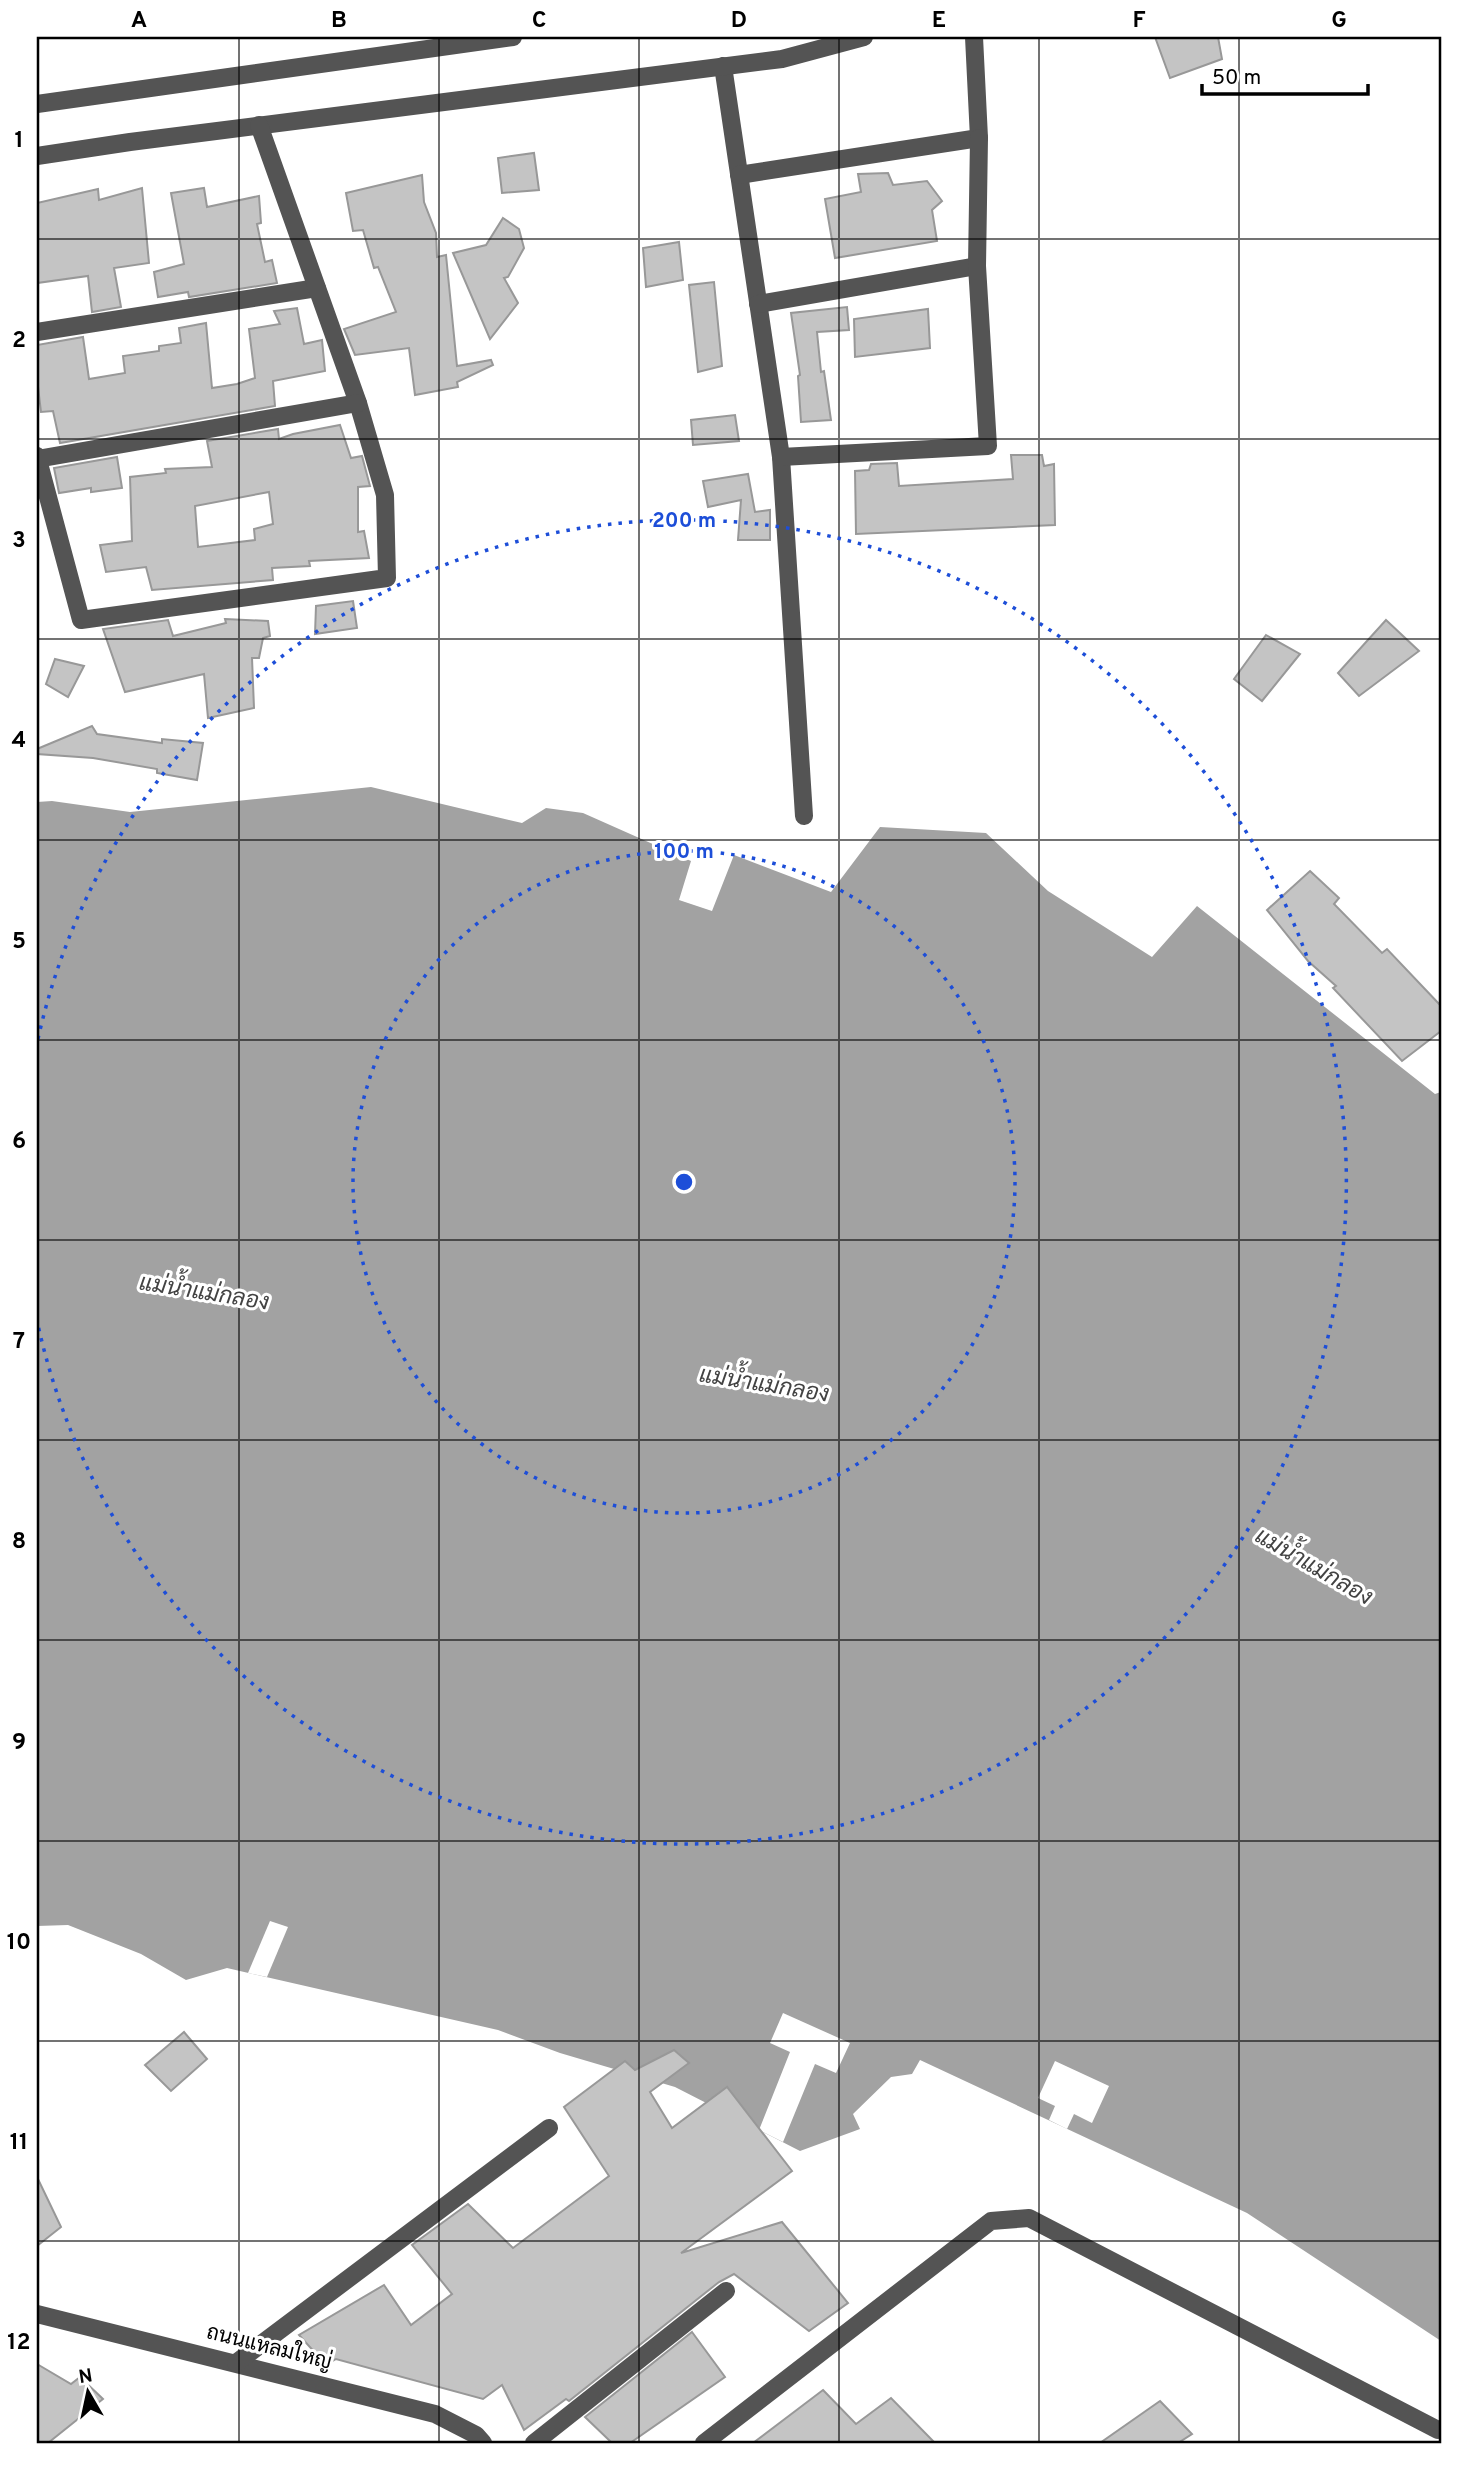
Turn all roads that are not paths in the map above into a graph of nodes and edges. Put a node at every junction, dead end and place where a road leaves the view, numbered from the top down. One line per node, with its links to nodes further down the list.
1 (513, 37): 5 (street)
2 (864, 37): 4 (street)
3 (974, 37): 7 (street)
4 (723, 66): 6 (street); 9 (street)
5 (37, 104)
6 (259, 125): 8 (street); 11 (street)
7 (979, 138): 9 (street); 10 (street)
8 (37, 156)
9 (739, 175): 12 (street)
10 (977, 266): 12 (street); 15 (street)
11 (317, 288): 13 (street); 14 (street)
12 (758, 304): 15 (street)
13 (37, 332)
14 (358, 403): 16 (street); 16 (street)
15 (781, 457): 17 (street)
16 (37, 458)
17 (804, 816)
18 (549, 2128): 21 (street)
19 (726, 2291): 24 (street)
20 (37, 2314): 21 (street, ถนนแหลมใหญ่)
21 (236, 2363): 23 (street, ถนนแหลมใหญ่)
22 (1438, 2430): 25 (street)
23 (482, 2443)
24 (534, 2443)
25 (704, 2443)

